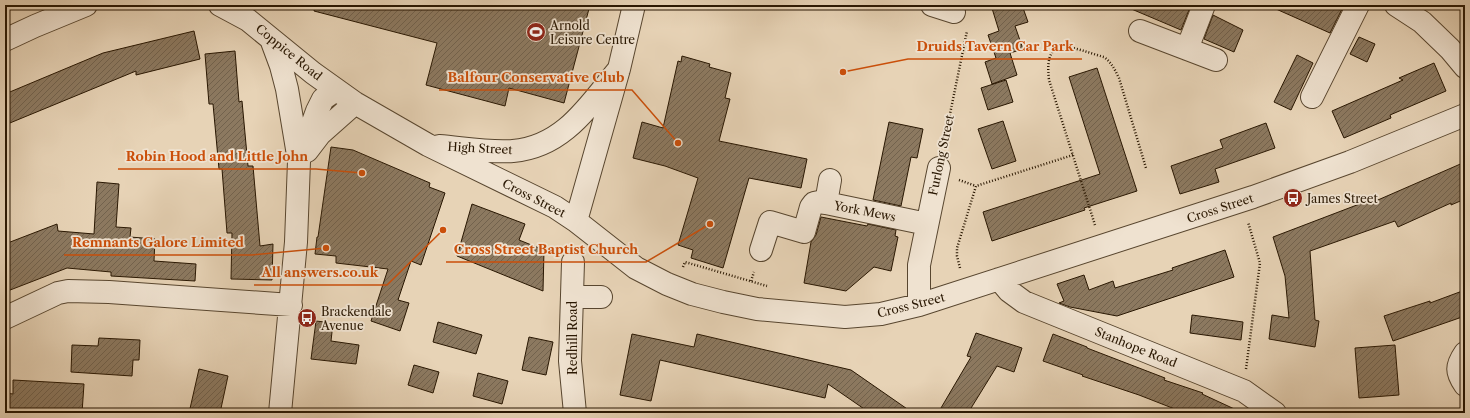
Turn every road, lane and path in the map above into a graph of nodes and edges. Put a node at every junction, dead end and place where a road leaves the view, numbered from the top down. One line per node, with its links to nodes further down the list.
1 (86, 5): 11 (street)
2 (634, 5): 15 (street, High Street)
3 (932, 5): 8 (street)
4 (1204, 5): 12 (street)
5 (1358, 5): 17 (street)
6 (1396, 5): 14 (street)
7 (229, 7): 10 (street, Coppice Road)
8 (961, 19): 23 (path, Furlong Street)
9 (1140, 31): 12 (street)
10 (271, 38): 16 (street, Coppice Road); 22 (street)
11 (5, 40)
12 (1187, 49): 13 (street)
13 (1216, 60)
14 (1465, 67)
15 (619, 69): 20 (street, High Street); 28 (street, High Street)
16 (336, 90): 18 (street, Cross Street); 22 (street)
17 (1312, 97)
18 (355, 103): 20 (street, Cross Street); 22 (street)
19 (1465, 115): 26 (street, Cross Street)
20 (428, 145): 28 (street, Cross Street)
21 (1073, 155): 24 (path); 30 (path); 34 (path)
22 (299, 161): 37 (street)
23 (939, 168): 29 (street, Furlong Street)
24 (1146, 168)
25 (830, 180): 27 (street, York Mews)
26 (1242, 200): 30 (street, Cross Street); 42 (path)
27 (826, 203): 29 (street, York Mews); 31 (street)
28 (576, 220): 38 (street, Cross Street)
29 (927, 224): 38 (street, Furlong Street)
30 (1102, 246): 33 (street, Cross Street)
31 (761, 250)
32 (573, 262): 35 (street, Redhill Road)
33 (999, 279): 34 (street, Cross Street); 42 (street, Stanhope Road)
34 (966, 290): 38 (street, Cross Street)
35 (573, 297): 36 (street); 44 (street, Redhill Road)
36 (601, 297)
37 (291, 305): 39 (street); 43 (street)
38 (919, 305)
39 (5, 318)
40 (1465, 353): 41 (street)
41 (1465, 384)
42 (1244, 391): 45 (street, Stanhope Road)
43 (280, 413)
44 (575, 413)
45 (1275, 413)

